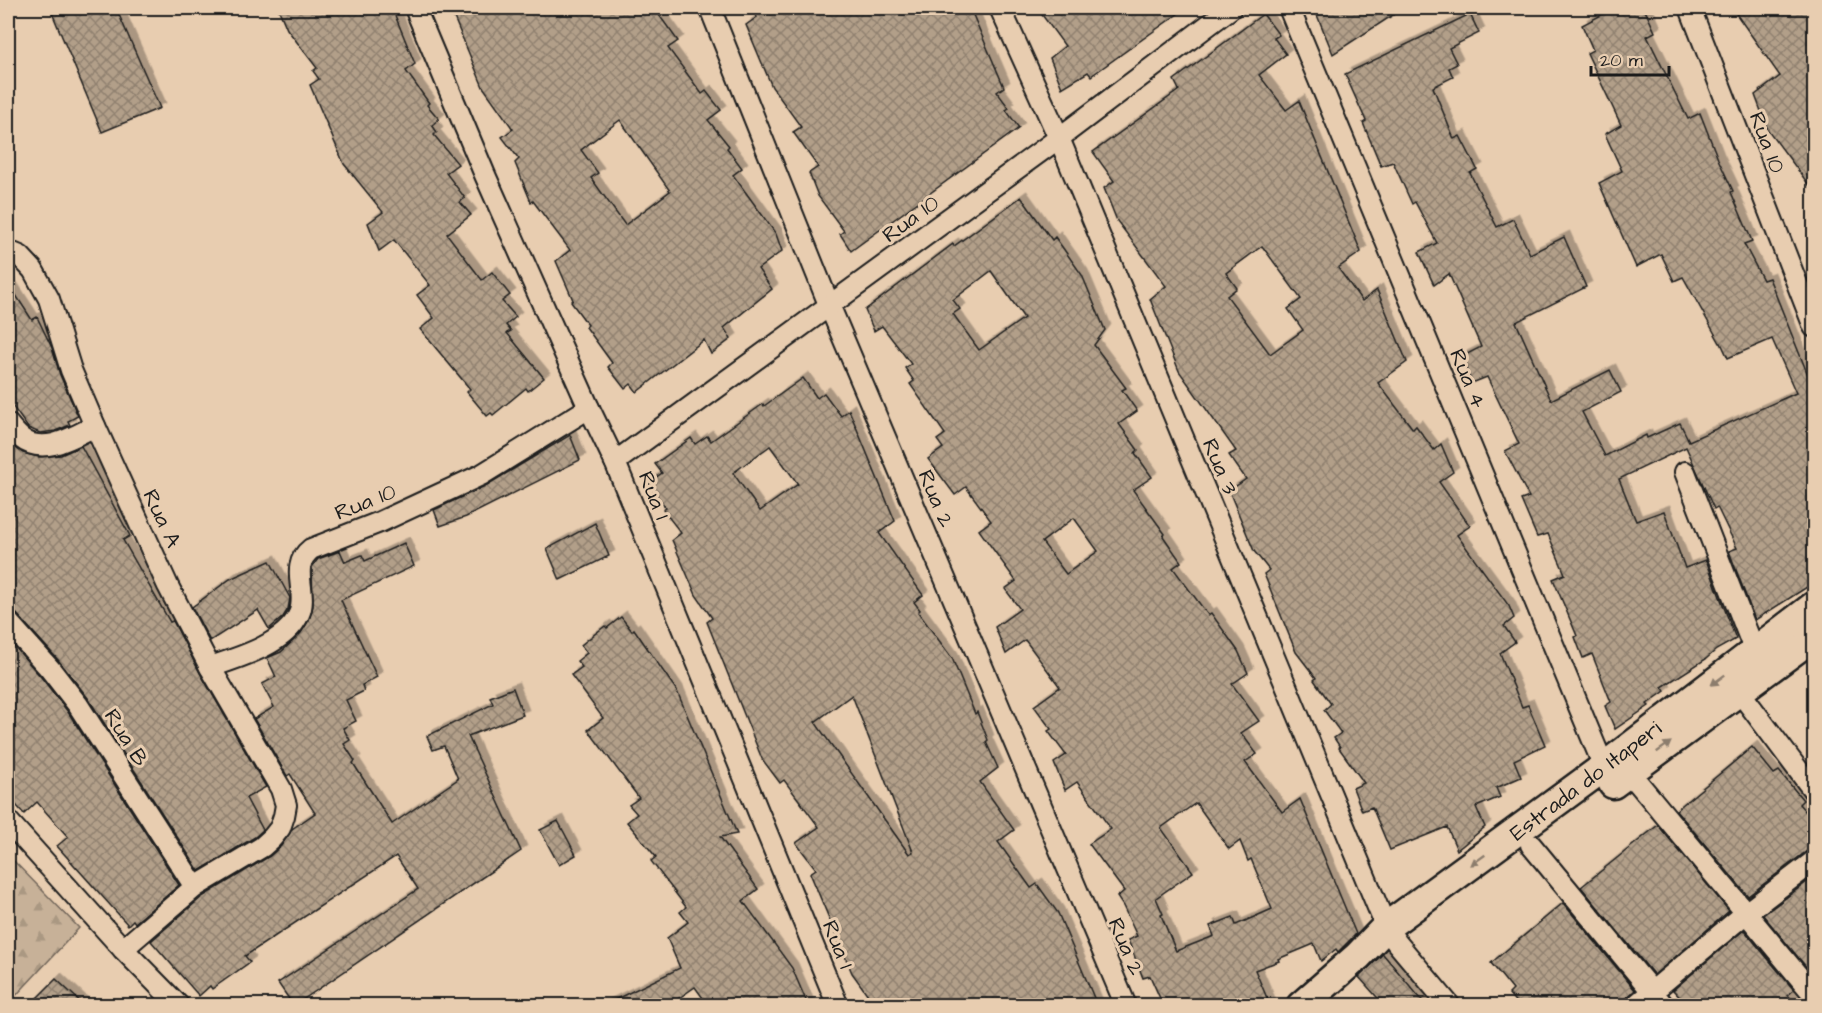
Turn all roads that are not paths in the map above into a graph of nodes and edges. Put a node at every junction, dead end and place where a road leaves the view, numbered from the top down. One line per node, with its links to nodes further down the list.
1 (415, 8): 11 (street, Rua 1)
2 (710, 8): 9 (street, Rua 2)
3 (1000, 8): 7 (street, Rua 3)
4 (1230, 8): 7 (street, Rua 10)
5 (1289, 8): 22 (street, Rua 4)
6 (1690, 8): 10 (street, Rua 10)
7 (1059, 138): 9 (street, Rua 10); 29 (street, Rua 3)
8 (8, 251): 13 (street, Rua A)
9 (830, 307): 14 (street, Rua 10); 35 (street, Rua 2)
10 (1815, 327)
11 (589, 408): 14 (street, Rua 1); 20 (street, Rua 10)
12 (8, 424): 13 (street)
13 (95, 426): 20 (street, Rua A)
14 (615, 462): 34 (street, Rua 1)
15 (1684, 472): 19 (street)
16 (1815, 606): 19 (street, Estrada do Itaperi)
17 (8, 622): 27 (street, Rua B)
18 (1815, 636): 21 (street, Estrada do Itaperi)
19 (1755, 652): 22 (street, Estrada do Itaperi, one-way to 22)
20 (210, 668): 27 (street, Rua A)
21 (1739, 692): 22 (street, Estrada do Itaperi, one-way to 21); 23 (street)
22 (1617, 770): 25 (street, Estrada do Itaperi); 28 (street, Rua 4); 29 (street, Estrada do Itaperi, one-way to 29)
23 (1815, 791)
24 (8, 820): 30 (street)
25 (1531, 845): 29 (street, Estrada do Itaperi); 32 (street)
26 (1815, 861): 28 (street)
27 (195, 887): 30 (street)
28 (1746, 912): 31 (street, Rua 4); 32 (street)
29 (1392, 935): 36 (street, Estrada do Itaperi); 37 (street, Rua 3)
30 (123, 949): 33 (street)
31 (1815, 995)
32 (1659, 998): 38 (street)
33 (179, 1005)
34 (838, 1005)
35 (1126, 1005)
36 (1301, 1005)
37 (1450, 1005)
38 (1635, 1005)

